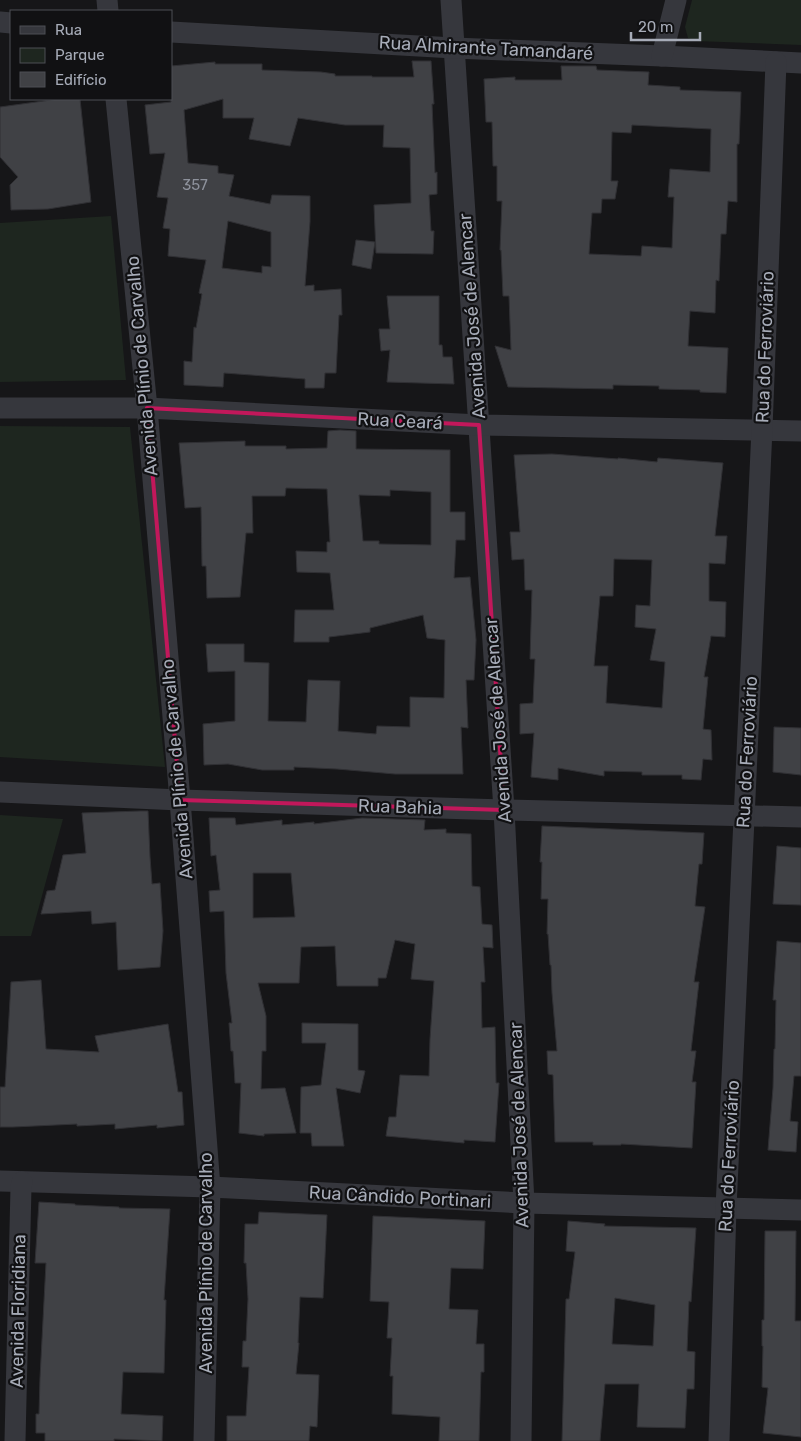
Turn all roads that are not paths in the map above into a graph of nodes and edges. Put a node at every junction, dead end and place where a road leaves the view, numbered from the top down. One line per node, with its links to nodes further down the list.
1 (451, 0): 4 (street, Avenida José de Alencar)
2 (676, 0): 5 (street)
3 (172, 32): 4 (street, Rua Almirante Tamandaré)
4 (454, 48): 5 (street, Rua Almirante Tamandaré); 11 (street, Avenida José de Alencar)
5 (662, 56): 6 (street, Rua Almirante Tamandaré)
6 (776, 62): 7 (street, Rua Almirante Tamandaré); 12 (street, Rua do Ferroviário)
7 (801, 64)
8 (116, 100): 10 (street, Avenida Plínio de Carvalho)
9 (0, 408): 10 (street, Rua Ceará)
10 (147, 408): 11 (street, Rua Ceará); 15 (street, Avenida Plínio de Carvalho)
11 (479, 425): 12 (street, Rua Ceará); 16 (street, Avenida José de Alencar)
12 (762, 430): 13 (street, Rua Ceará); 17 (street, Rua do Ferroviário)
13 (801, 431)
14 (0, 792): 15 (street, Rua Bahia)
15 (180, 800): 16 (street, Rua Bahia); 21 (street, Avenida Plínio de Carvalho)
16 (504, 810): 17 (street, Rua Bahia); 22 (street, Avenida José de Alencar)
17 (744, 815): 18 (street, Rua Bahia); 23 (street, Rua do Ferroviário)
18 (801, 817)
19 (0, 1181): 20 (street, Rua Cândido Portinari)
20 (22, 1182): 21 (street, Rua Cândido Portinari); 25 (street, Avenida Floridiana)
21 (210, 1187): 22 (street, Rua Cândido Portinari); 26 (street, Avenida Plínio de Carvalho)
22 (524, 1203): 23 (street, Rua Cândido Portinari); 27 (street, Avenida José de Alencar)
23 (726, 1208): 24 (street, Rua Cândido Portinari); 28 (street, Rua do Ferroviário)
24 (801, 1210)
25 (15, 1441)
26 (204, 1441)
27 (521, 1441)
28 (719, 1441)

